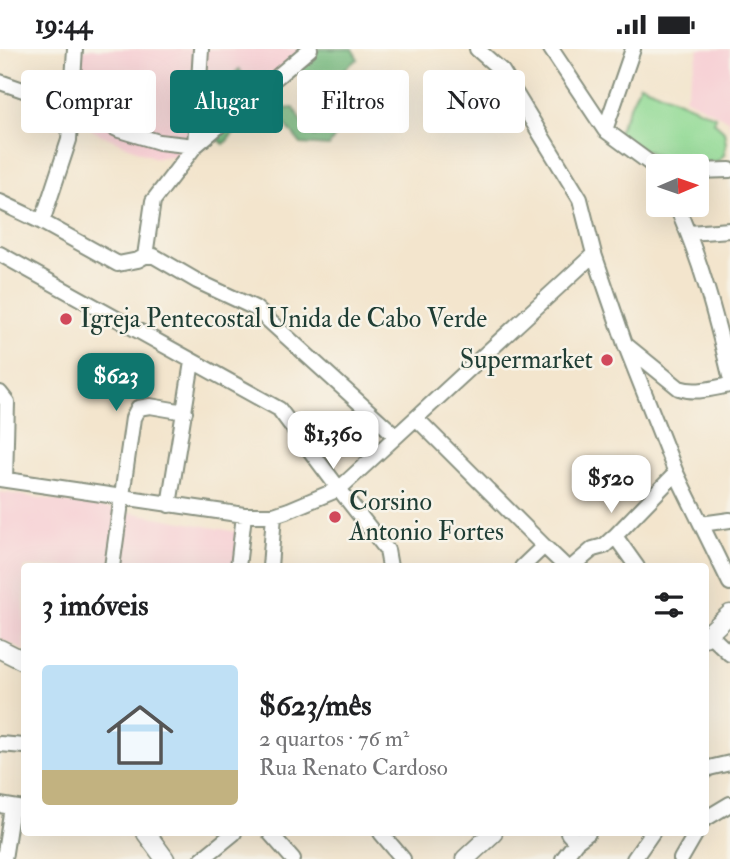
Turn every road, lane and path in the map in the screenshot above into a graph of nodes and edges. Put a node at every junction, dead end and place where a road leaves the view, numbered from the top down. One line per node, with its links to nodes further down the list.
1 (75, 49): 7 (street)
2 (201, 49): 13 (street)
3 (310, 49): 13 (street)
4 (477, 49): 23 (street)
5 (551, 49): 10 (street)
6 (633, 49): 10 (street)
7 (74, 70)
8 (0, 82): 9 (street)
9 (21, 89)
10 (605, 130): 14 (street)
11 (70, 133): 19 (street)
12 (129, 133): 13 (street)
13 (195, 146): 24 (street)
14 (646, 160)
15 (730, 170): 16 (street)
16 (709, 171)
17 (0, 202): 19 (street)
18 (682, 217): 21 (street)
19 (43, 222): 24 (street)
20 (730, 230): 21 (street)
21 (689, 233): 26 (street)
22 (0, 254): 28 (street)
23 (594, 254): 27 (street); 33 (street)
24 (145, 256): 34 (street)
25 (730, 307): 26 (street)
26 (714, 309): 29 (street)
27 (625, 344): 30 (street); 35 (street)
28 (192, 362): 32 (street); 37 (street)
29 (730, 376)
30 (730, 385)
31 (0, 393): 36 (street)
32 (185, 412): 38 (street); 39 (street)
33 (416, 418): 34 (street); 45 (street)
34 (396, 436): 37 (street)
35 (676, 473): 43 (street); 44 (street)
36 (3, 480): 38 (street)
37 (339, 489): 41 (street); 49 (street)
38 (121, 498): 39 (street); 46 (street)
39 (169, 505): 40 (street)
40 (244, 515): 41 (street); 47 (street)
41 (274, 515): 48 (street)
42 (730, 520): 43 (street)
43 (701, 524): 54 (street)
44 (615, 536): 52 (street); 53 (street)
45 (544, 546): 50 (street); 51 (street)
46 (113, 563)
47 (238, 563)
48 (270, 563)
49 (389, 563)
50 (526, 563)
51 (562, 563)
52 (577, 563)
53 (634, 563)
54 (730, 583)
55 (730, 614): 56 (street)
56 (709, 634)
57 (709, 638): 59 (street)
58 (0, 649): 60 (street)
59 (730, 654)
60 (21, 660)
61 (0, 744): 62 (street)
62 (21, 746)
63 (730, 763): 64 (street)
64 (709, 768)
65 (730, 804): 67 (street)
66 (12, 807): 76 (street)
67 (709, 817)
68 (148, 836): 77 (street)
69 (230, 836): 78 (street)
70 (273, 836): 79 (street)
71 (384, 836): 80 (street)
72 (490, 836): 81 (street)
73 (650, 836): 83 (street)
74 (694, 836): 84 (street)
75 (572, 838): 82 (street)
76 (4, 859)
77 (165, 859)
78 (202, 859)
79 (293, 859)
80 (403, 859)
81 (465, 859)
82 (563, 859)
83 (634, 859)
84 (681, 859)

